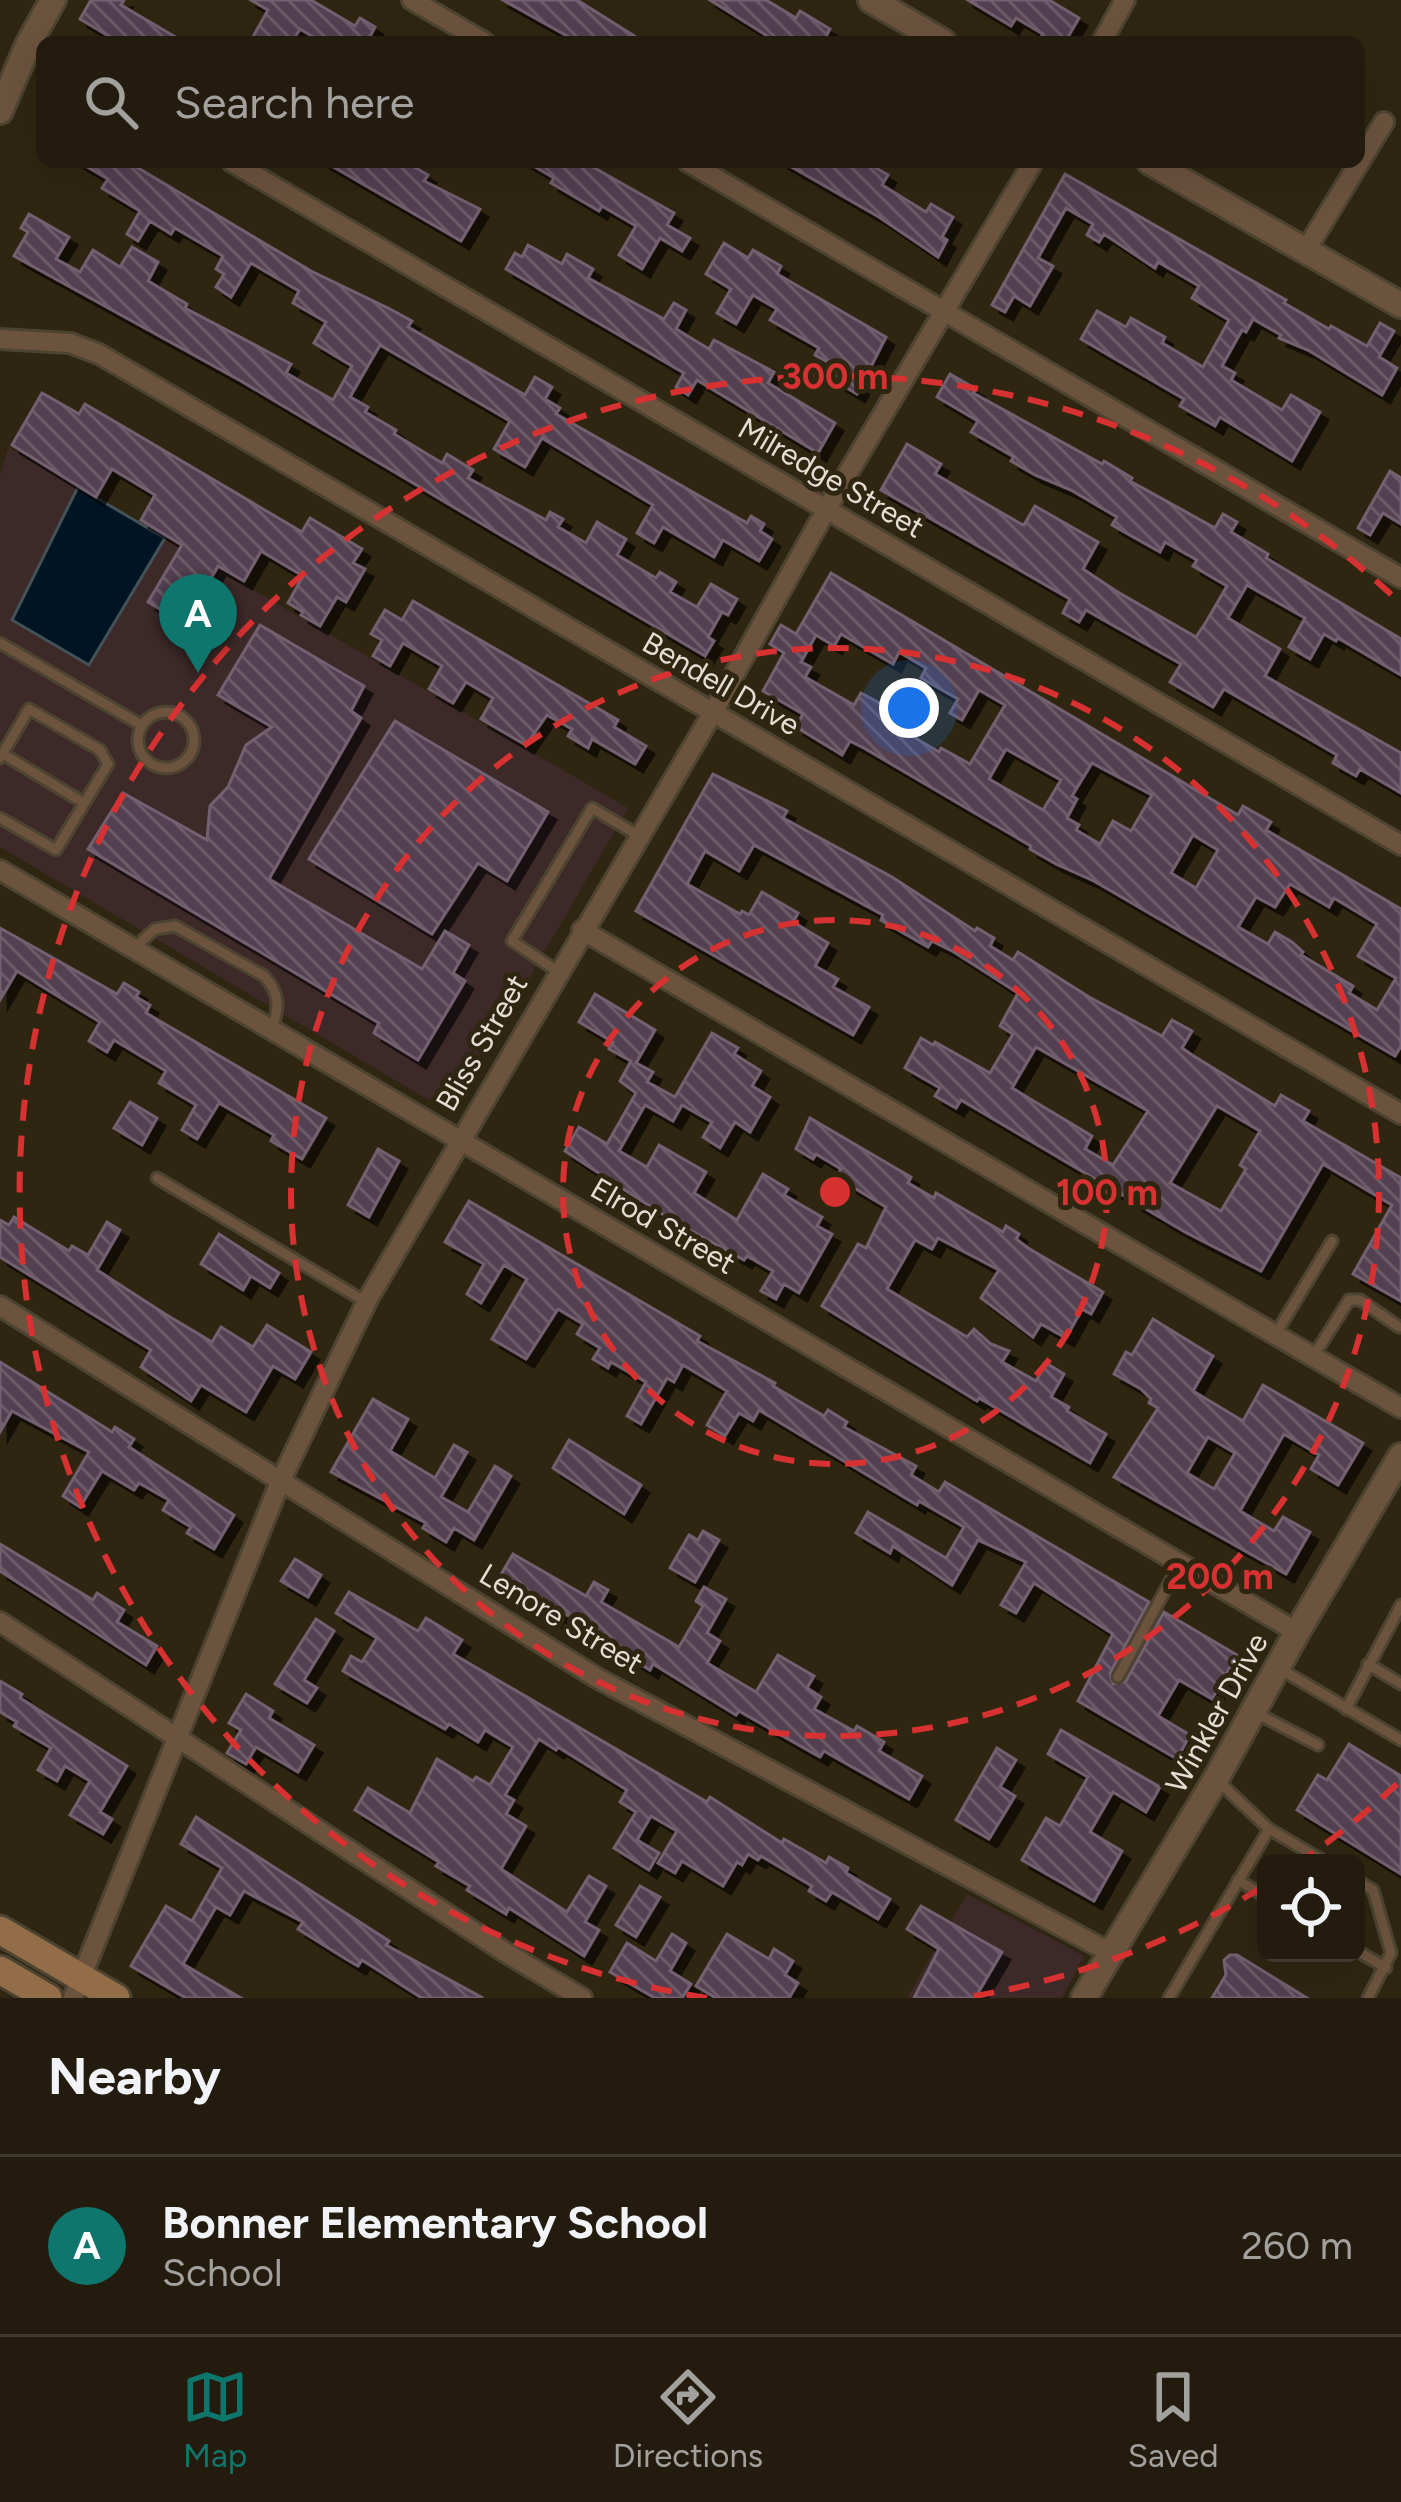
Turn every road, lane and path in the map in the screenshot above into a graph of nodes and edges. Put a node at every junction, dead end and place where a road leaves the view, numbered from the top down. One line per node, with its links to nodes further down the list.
1 (53, 0): 5 (street)
2 (412, 0): 6 (street)
3 (872, 0): 7 (street)
4 (1125, 0): 8 (street)
5 (39, 36)
6 (474, 36)
7 (933, 36)
8 (1105, 36)
9 (35, 47): 10 (street)
10 (0, 111)
11 (1384, 122): 12 (street)
12 (1365, 153)
13 (242, 168): 22 (street, Milredge Street)
14 (698, 168): 20 (street)
15 (1030, 168): 20 (street, Bliss Street)
16 (1161, 168): 18 (street)
17 (1356, 168): 18 (street)
18 (1306, 250): 19 (street)
19 (1401, 305)
20 (946, 313): 22 (street, Bliss Street); 23 (street)
21 (0, 339): 25 (street, Bendell Drive)
22 (826, 510): 25 (street, Bliss Street); 31 (street, Milredge Street)
23 (1401, 578)
24 (0, 643): 26 (lane)
25 (712, 714): 30 (street, Bliss Street); 37 (street, Bendell Drive)
26 (141, 725): 26 (lane)
27 (1, 756): 28 (lane); 28 (lane)
28 (84, 803): 29 (lane)
29 (0, 818)
30 (641, 837): 33 (street, Bliss Street); 35 (lane)
31 (1401, 845)
32 (0, 870): 34 (street, Elrod Street)
33 (582, 930): 35 (street, Bliss Street); 44 (street)
34 (133, 948): 36 (street, Elrod Street); 36 (lane)
35 (557, 971): 38 (street, Bliss Street)
36 (272, 1030): 38 (street, Elrod Street)
37 (1401, 1114)
38 (460, 1143): 41 (street, Bliss Street); 49 (street, Elrod Street)
39 (158, 1178): 41 (lane)
40 (1332, 1241): 44 (lane)
41 (367, 1302): 48 (street, Bliss Street)
42 (0, 1306): 48 (street, Lenore Street)
43 (1399, 1327): 45 (lane)
44 (1275, 1335): 45 (street)
45 (1313, 1357): 46 (street)
46 (1401, 1408)
47 (1401, 1456): 52 (street, Winkler Drive)
48 (280, 1482): 59 (street, Bliss Street); 69 (street, Lenore Street)
49 (1180, 1563): 52 (street, Elrod Street); 55 (lane)
50 (1401, 1605): 53 (lane)
51 (0, 1622): 59 (street)
52 (1297, 1632): 54 (street, Winkler Drive)
53 (1368, 1664): 56 (lane); 57 (lane)
54 (1279, 1668): 57 (lane); 58 (street, Winkler Drive)
55 (1118, 1678)
56 (1401, 1684)
57 (1346, 1709): 60 (lane)
58 (1253, 1712): 61 (lane); 62 (street, Winkler Drive)
59 (175, 1737): 74 (street, Bliss Street); 78 (street)
60 (1401, 1740)
61 (1318, 1745)
62 (1216, 1780): 63 (lane); 69 (street, Winkler Drive)
63 (1269, 1828): 64 (lane); 65 (lane)
64 (1312, 1854)
65 (1238, 1880): 67 (lane); 79 (lane)
66 (1365, 1885): 71 (lane)
67 (1257, 1892)
68 (0, 1930): 74 (main road)
69 (1109, 1952): 75 (street, Winkler Drive)
70 (1365, 1955): 72 (lane)
71 (1396, 1956): 72 (lane)
72 (1386, 1968): 80 (lane)
73 (0, 1970): 76 (main road)
74 (77, 1988): 77 (main road)
75 (1092, 1995)
76 (48, 1998)
77 (116, 1998)
78 (582, 1998)
79 (1169, 1998)
80 (1368, 1998)

